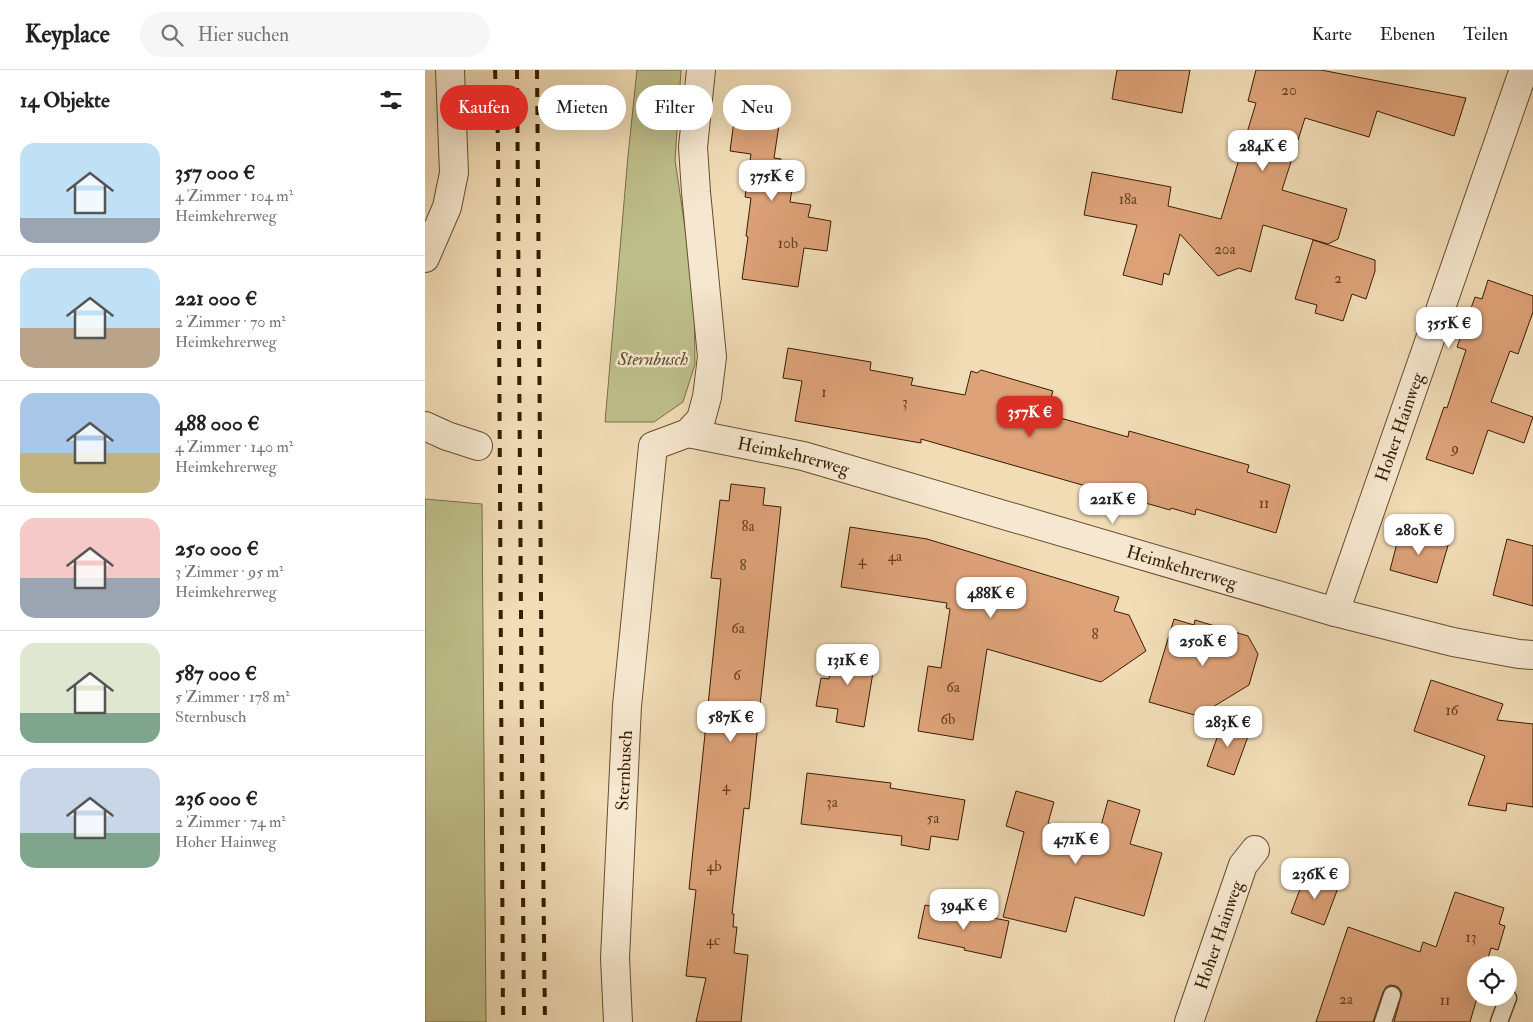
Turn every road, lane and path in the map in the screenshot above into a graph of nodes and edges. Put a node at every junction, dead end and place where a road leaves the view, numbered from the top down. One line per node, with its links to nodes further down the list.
1 (451, 70): 4 (street)
2 (701, 70): 6 (street)
3 (1525, 72): 8 (street, Hoher Hainweg)
4 (425, 258)
5 (425, 426): 7 (street)
6 (688, 433): 8 (street, Heimkehrerweg); 13 (street, Sternbusch)
7 (478, 446)
8 (1335, 612): 9 (street, Heimkehrerweg)
9 (1533, 655)
10 (1255, 850): 14 (street, Hoher Hainweg)
11 (1392, 995): 15 (lane)
12 (1505, 1006): 16 (lane)
13 (618, 1022)
14 (1189, 1022)
15 (1383, 1022)
16 (1499, 1022)

